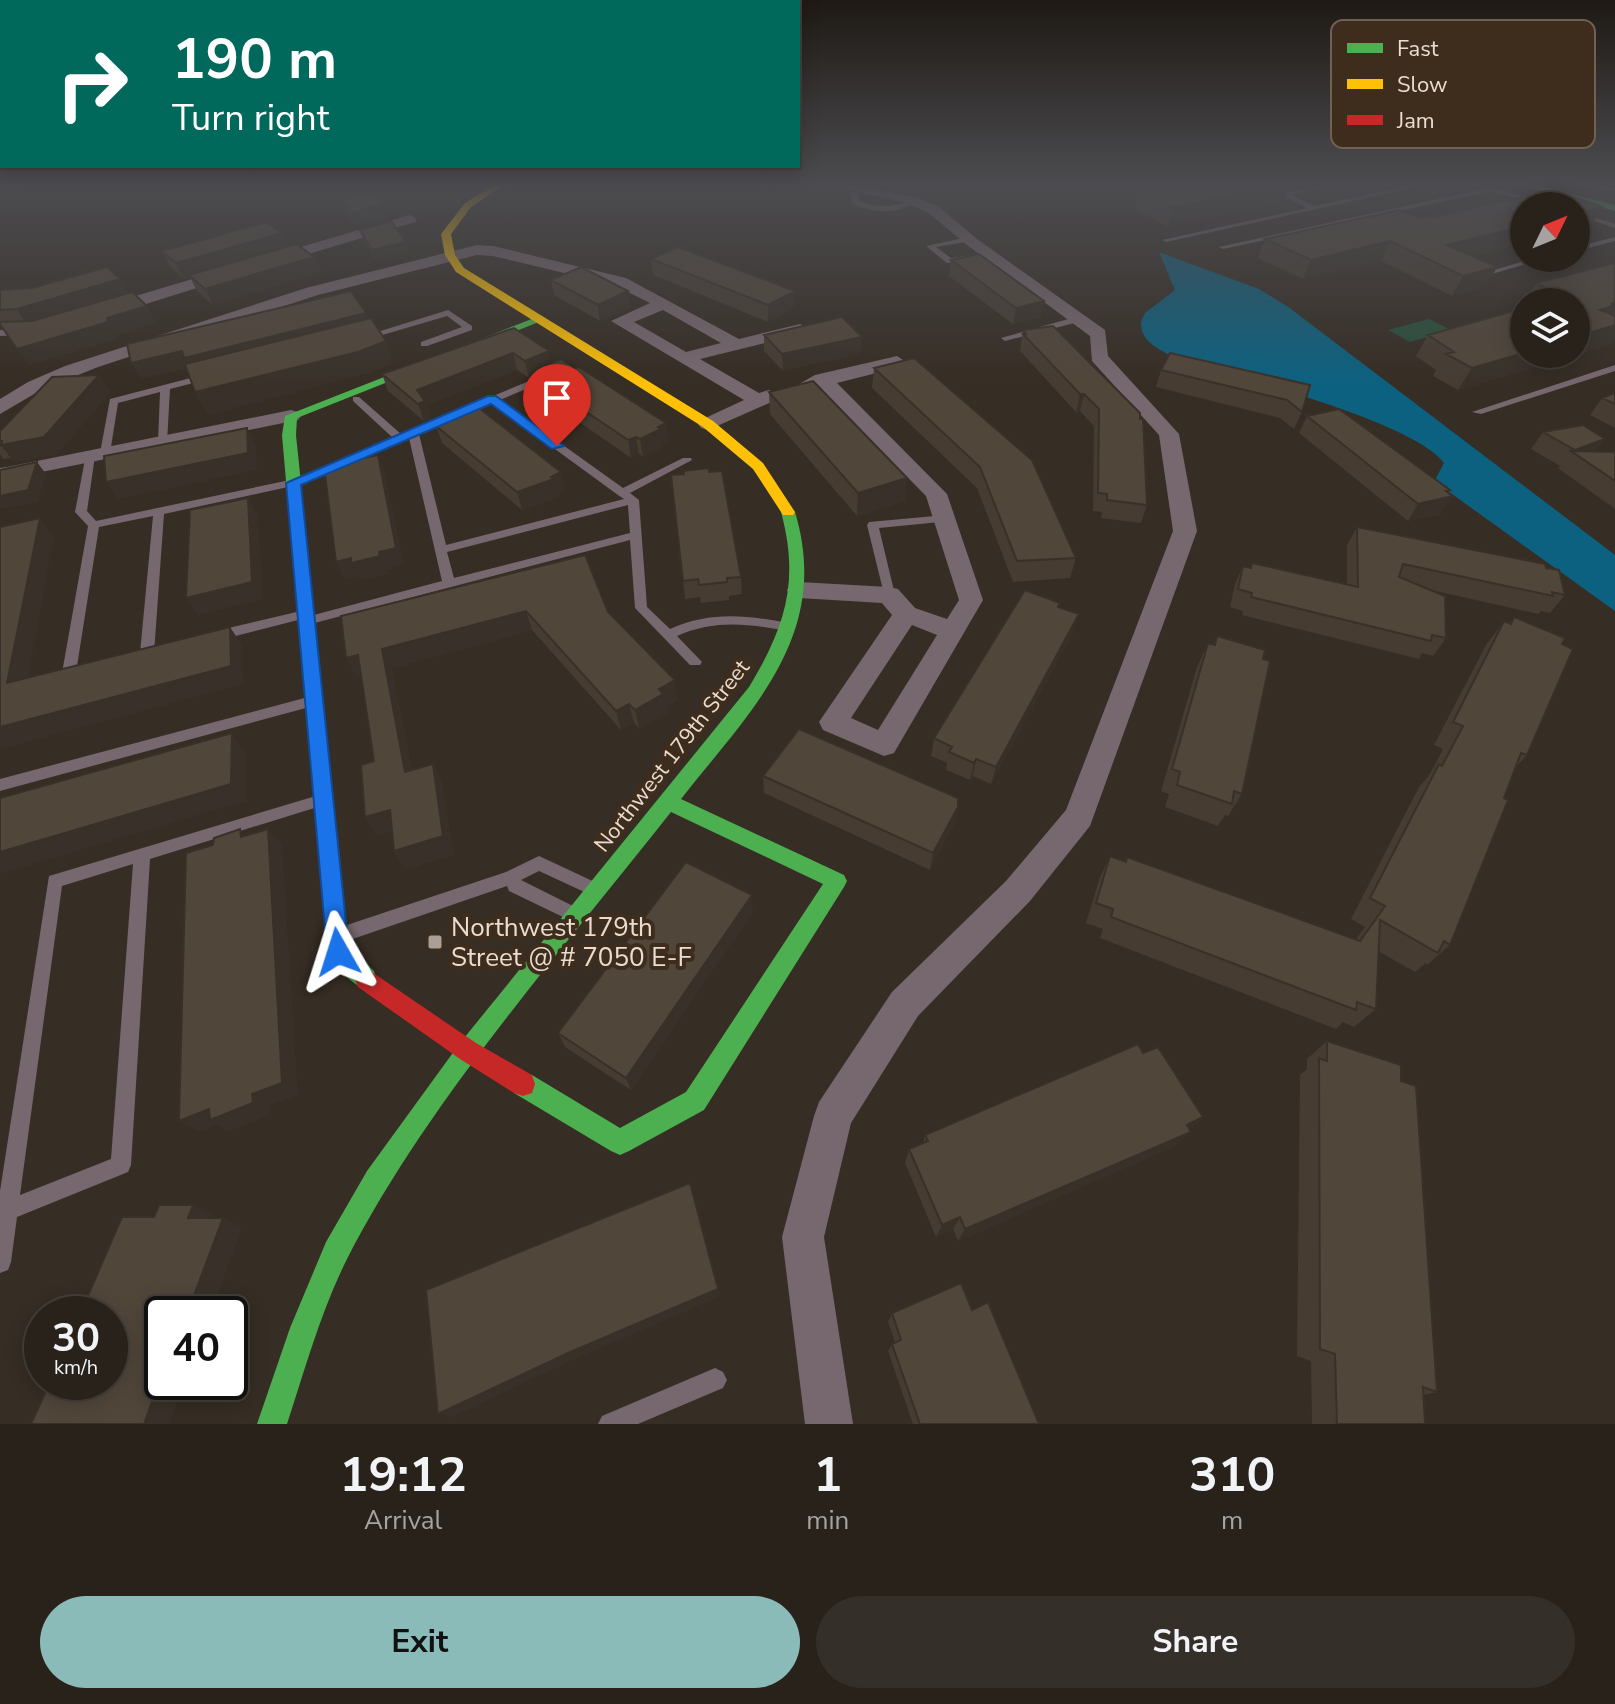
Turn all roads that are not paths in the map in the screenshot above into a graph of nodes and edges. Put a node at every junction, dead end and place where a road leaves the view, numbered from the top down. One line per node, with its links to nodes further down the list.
1 (359, 251): 9 (street)
2 (449, 251): 8 (street)
3 (469, 251): 8 (street)
4 (495, 251): 13 (street)
5 (937, 251): 6 (lane)
6 (968, 251)
7 (986, 251): 16 (street)
8 (450, 255): 9 (street); 17 (street, Northwest 179th Street)
9 (345, 260): 12 (street); 15 (street)
10 (1510, 267): 11 (lane)
11 (1485, 274)
12 (162, 294): 14 (street); 15 (street)
13 (664, 304): 25 (street); 27 (street)
14 (92, 315)
15 (189, 317): 37 (street)
16 (1079, 319): 22 (lane); 80 (street)
17 (538, 320): 26 (street); 40 (street, Northwest 179th Street)
18 (821, 323): 25 (street)
19 (402, 328): 23 (lane); 24 (lane); 24 (lane)
20 (36, 331): 21 (lane)
21 (0, 333)
22 (1005, 338)
23 (357, 339)
24 (424, 344): 26 (lane)
25 (735, 344): 27 (street)
26 (442, 357): 39 (street)
27 (683, 358): 36 (street)
28 (897, 362): 32 (street)
29 (1615, 368): 38 (lane)
30 (560, 371): 35 (lane)
31 (224, 373): 33 (lane)
32 (822, 379): 36 (street); 50 (street)
33 (165, 388): 43 (lane); 44 (lane)
34 (356, 399): 42 (lane)
35 (492, 399): 41 (lane); 48 (lane)
36 (757, 400): 40 (street)
37 (0, 408)
38 (1477, 412)
39 (291, 416): 43 (street); 47 (street)
40 (708, 424): 55 (street, Northwest 179th Street)
41 (413, 431): 42 (lane); 53 (lane)
42 (398, 437): 47 (lane)
43 (163, 441): 44 (street)
44 (97, 454): 46 (street); 51 (lane)
45 (687, 460): 48 (lane)
46 (7, 473)
47 (293, 483): 49 (lane); 57 (street)
48 (628, 497): 52 (lane); 53 (lane)
49 (159, 511): 51 (lane); 62 (lane)
50 (946, 519): 56 (lane); 59 (street)
51 (94, 525): 64 (lane)
52 (635, 535): 54 (lane); 60 (lane)
53 (441, 550): 54 (lane)
54 (449, 584): 57 (lane)
55 (799, 590): 56 (street); 58 (street, Northwest 179th Street)
56 (898, 604): 59 (street); 59 (street)
57 (306, 618): 61 (lane); 65 (street)
58 (791, 628): 60 (lane); 68 (street, Northwest 179th Street)
59 (954, 631)
60 (669, 635): 63 (lane)
61 (205, 639)
62 (162, 649)
63 (695, 662)
64 (95, 666)
65 (314, 700): 66 (lane); 67 (street)
66 (0, 785)
67 (323, 800): 69 (lane); 73 (street)
68 (668, 802): 71 (street, Northwest 179th Street); 74 (street)
69 (142, 855): 75 (lane); 75 (lane)
70 (511, 877): 71 (lane); 72 (lane); 73 (lane)
71 (597, 891): 72 (street, Northwest 179th Street)
72 (577, 915): 74 (street, Northwest 179th Street)
73 (336, 937): 74 (street)
74 (468, 1051): 78 (street, Northwest 179th Street)
75 (7, 1211): 76 (lane)
76 (0, 1262)
77 (715, 1380): 79 (lane)
78 (272, 1424)
79 (610, 1424)
80 (829, 1424)

